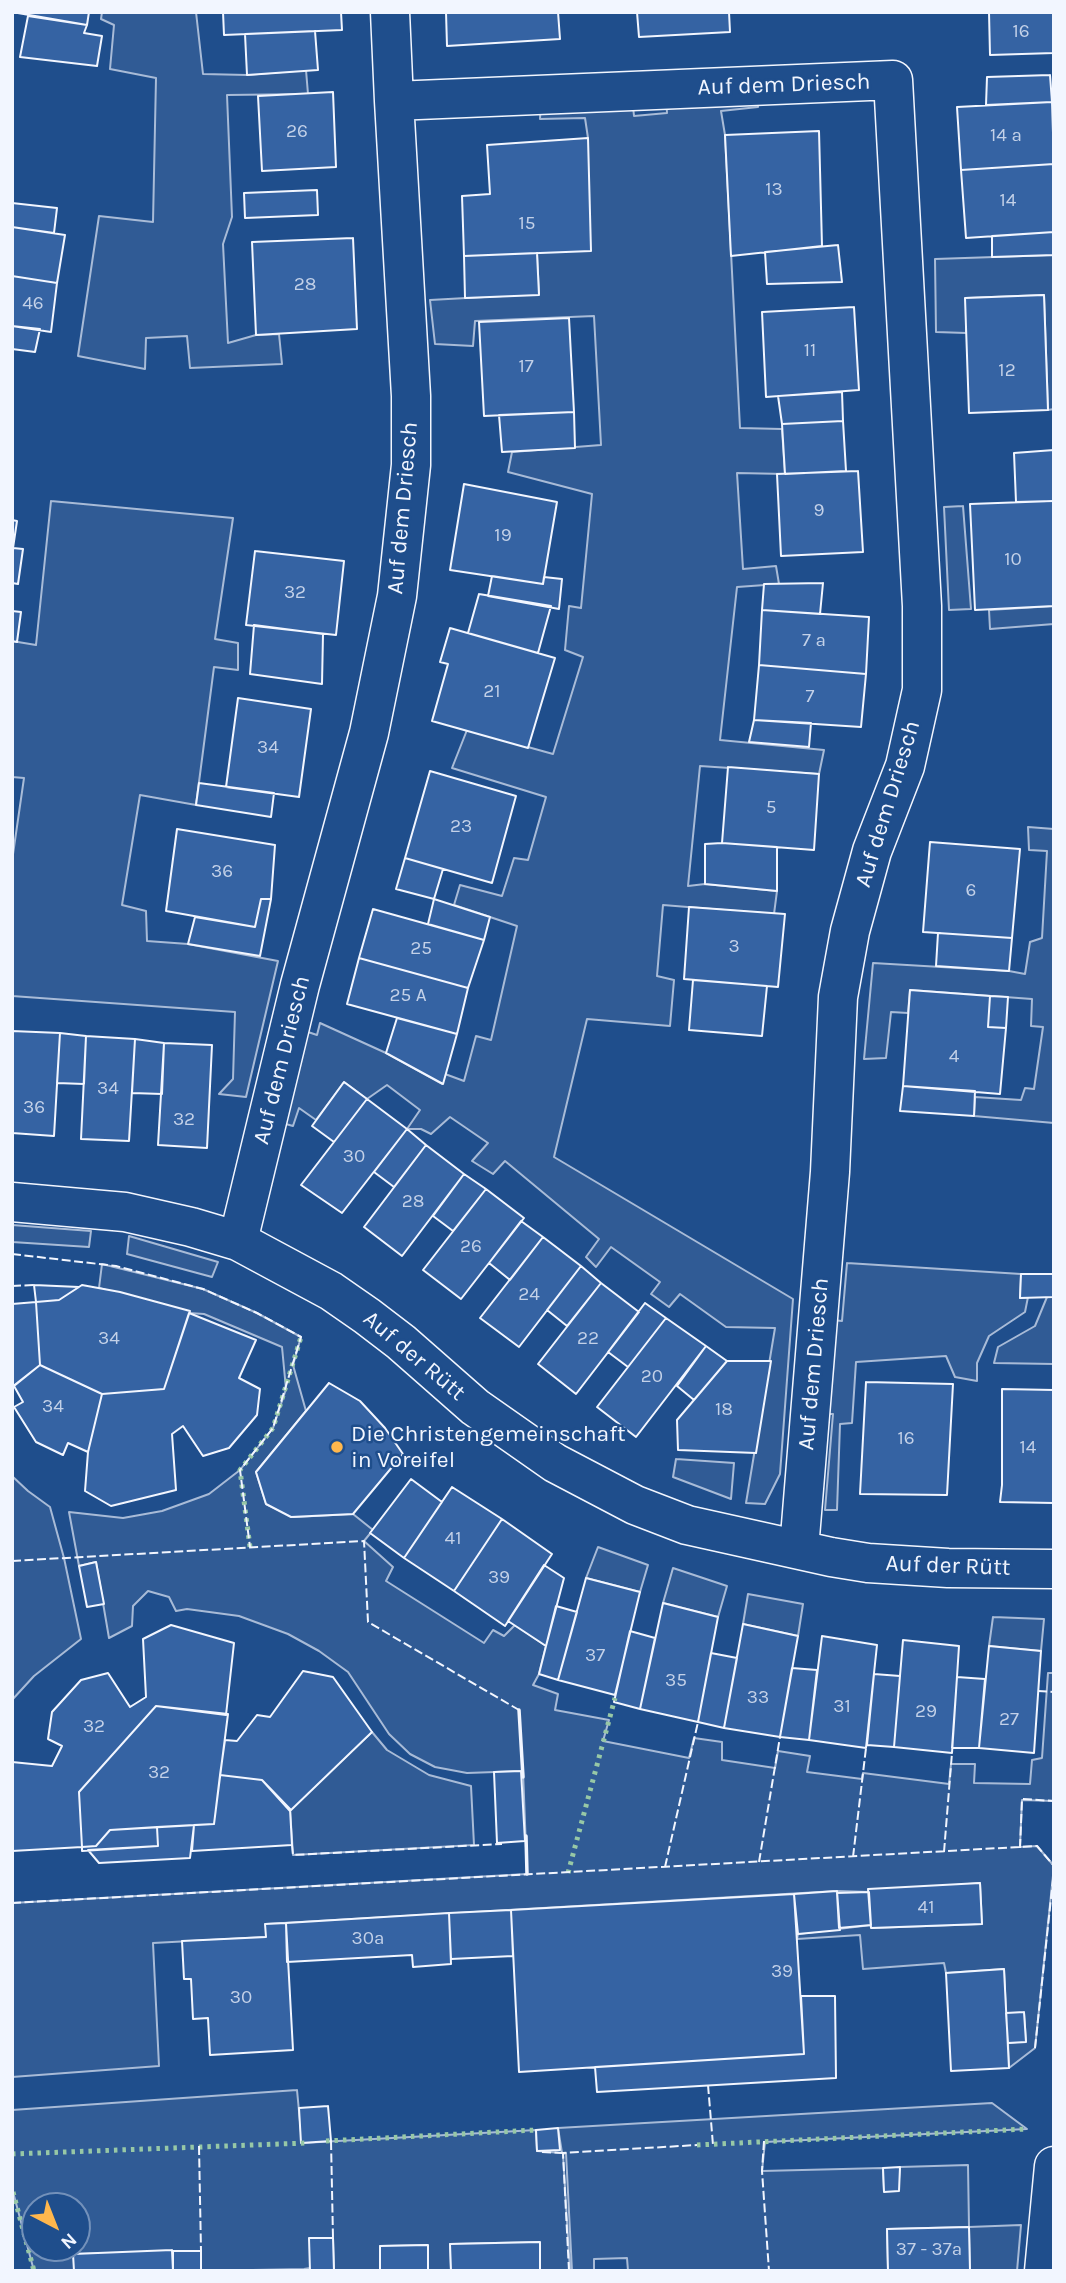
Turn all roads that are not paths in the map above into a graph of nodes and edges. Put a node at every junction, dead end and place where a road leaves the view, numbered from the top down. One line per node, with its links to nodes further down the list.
1 (390, 12): 2 (street)
2 (394, 101): 4 (street, Auf dem Driesch); 5 (street, Auf dem Driesch)
3 (12, 1202): 4 (street, Auf der Rütt)
4 (238, 1241): 5 (street, Auf der Rütt)
5 (799, 1549): 6 (street, Auf der Rütt)
6 (1054, 1569)
7 (1054, 2166): 8 (street)
8 (1044, 2271)

